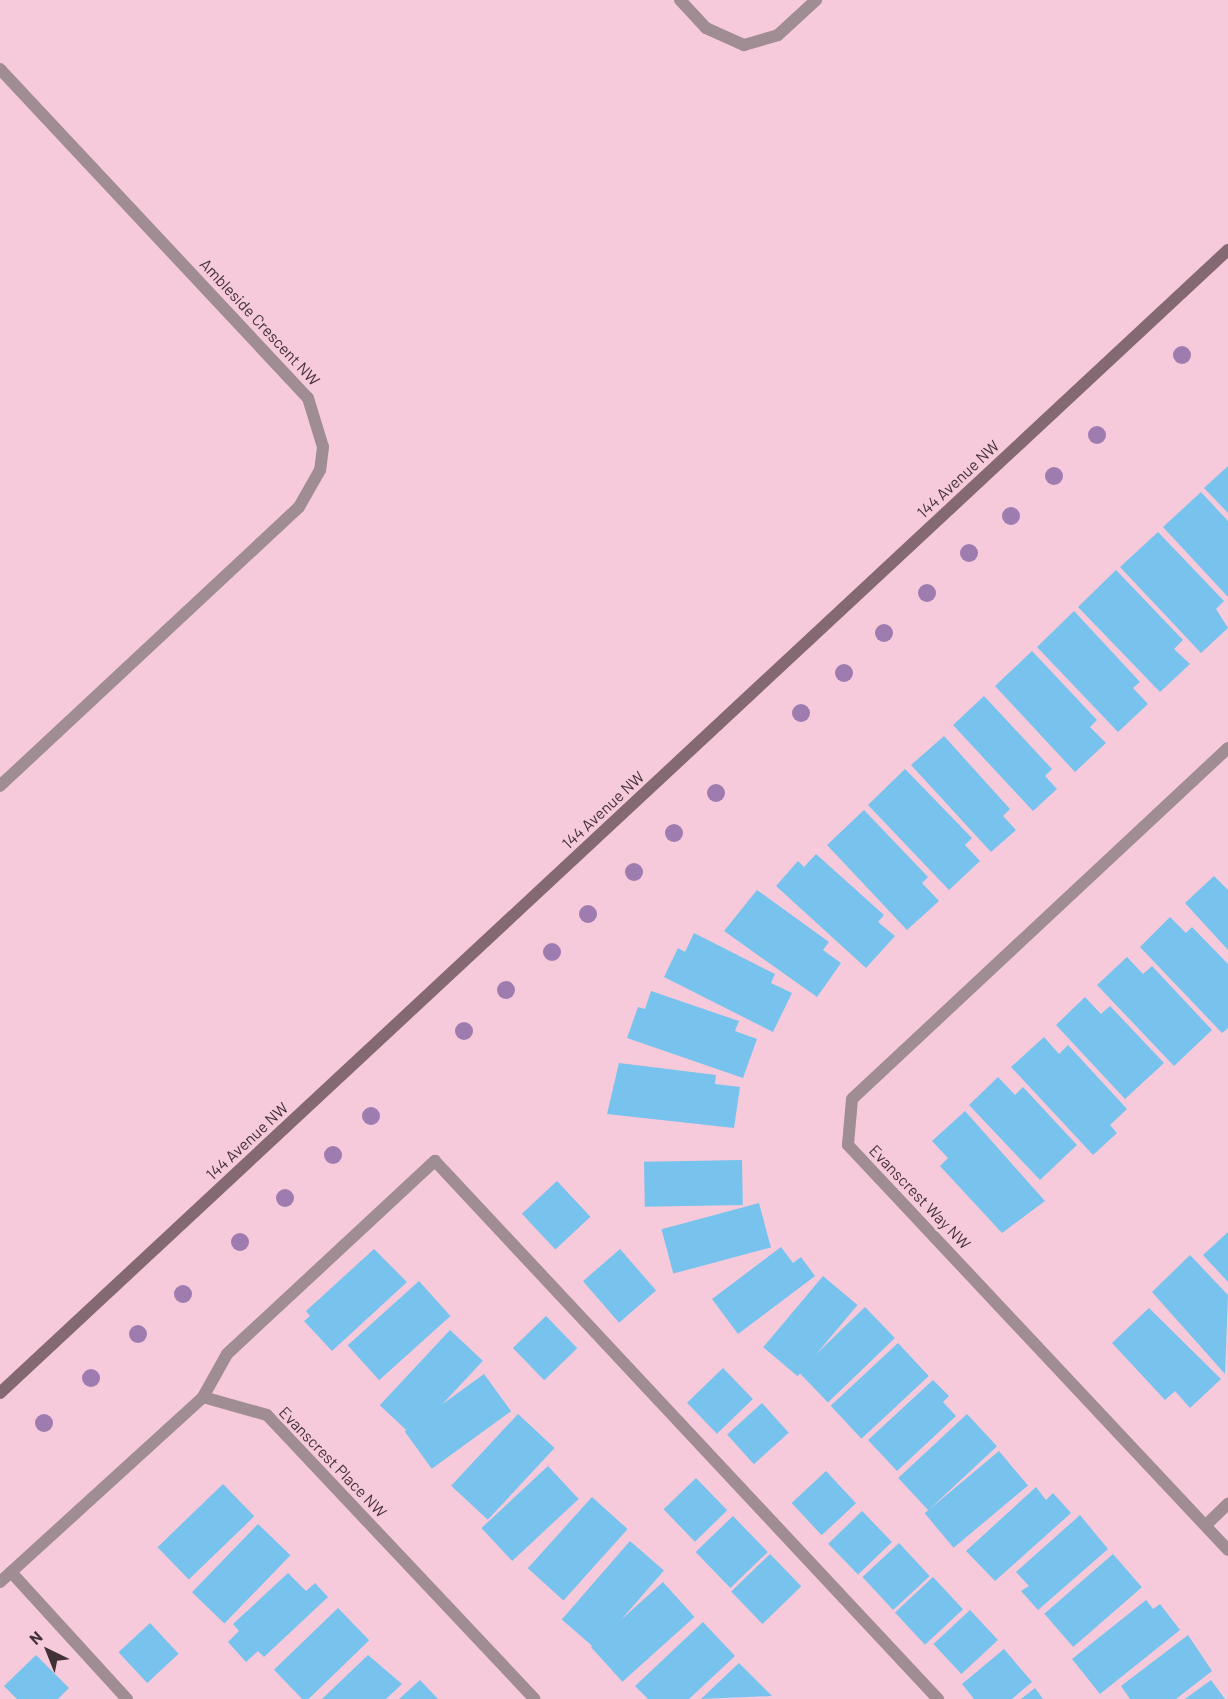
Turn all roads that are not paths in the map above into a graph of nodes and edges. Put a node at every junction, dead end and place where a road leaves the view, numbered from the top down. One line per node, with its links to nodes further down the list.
1 (680, 0): 2 (street)
2 (816, 0)
3 (0, 70): 6 (street, Ambleside Crescent NW)
4 (1228, 250): 7 (main road, 144 Avenue NW)
5 (1228, 748): 10 (street, Evanscrest Way NW)
6 (0, 786)
7 (0, 1393)
8 (203, 1397): 12 (street); 15 (street, Evanscrest Place NW); 16 (street)
9 (1228, 1504): 10 (street)
10 (1208, 1523): 11 (street, Evanscrest Way NW)
11 (1228, 1550)
12 (10, 1572): 13 (street); 14 (street)
13 (0, 1582)
14 (127, 1699)
15 (535, 1699)
16 (938, 1699)

